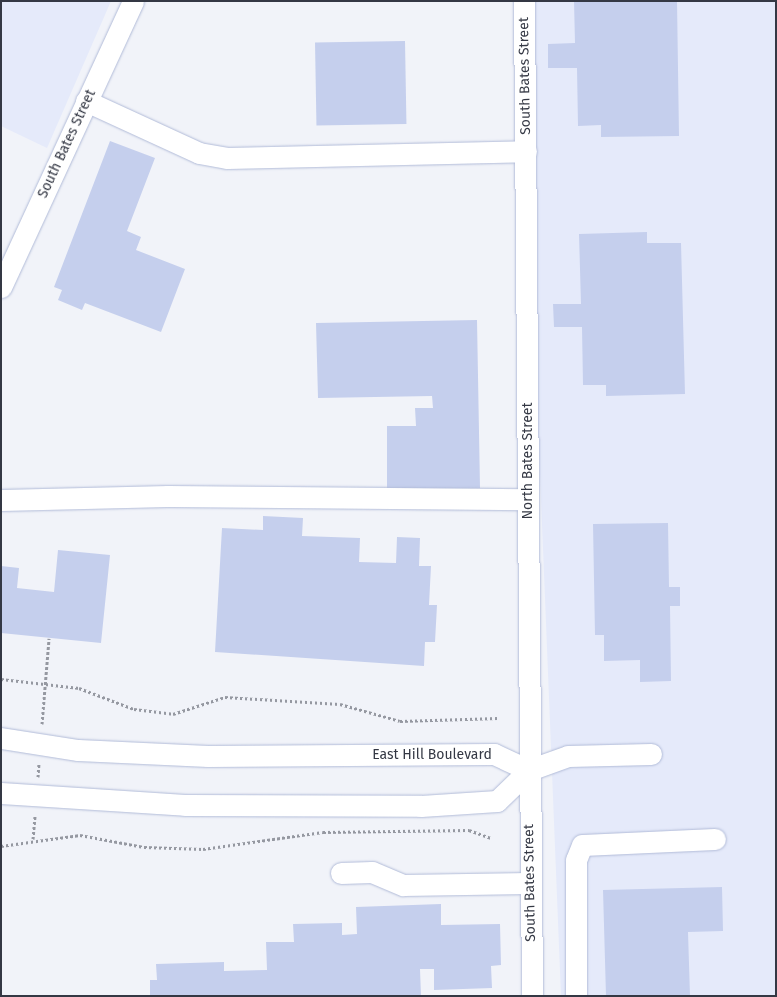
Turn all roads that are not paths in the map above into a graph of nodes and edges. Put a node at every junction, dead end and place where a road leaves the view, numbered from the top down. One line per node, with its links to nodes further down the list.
1 (133, 1): 3 (street, South Bates Street)
2 (524, 1): 4 (street, South Bates Street)
3 (86, 101): 4 (street); 5 (street, South Bates Street)
4 (526, 152): 6 (street, North Bates Street)
5 (1, 288)
6 (528, 499): 7 (street); 10 (street, North Bates Street)
7 (1, 500)
8 (1, 738): 10 (street, East Hill Boulevard)
9 (651, 754): 10 (street)
10 (529, 770): 11 (street); 14 (street, South Bates Street)
11 (1, 793)
12 (715, 839): 16 (street)
13 (340, 873): 14 (street)
14 (529, 883): 15 (street, South Bates Street)
15 (532, 996)
16 (576, 996)

